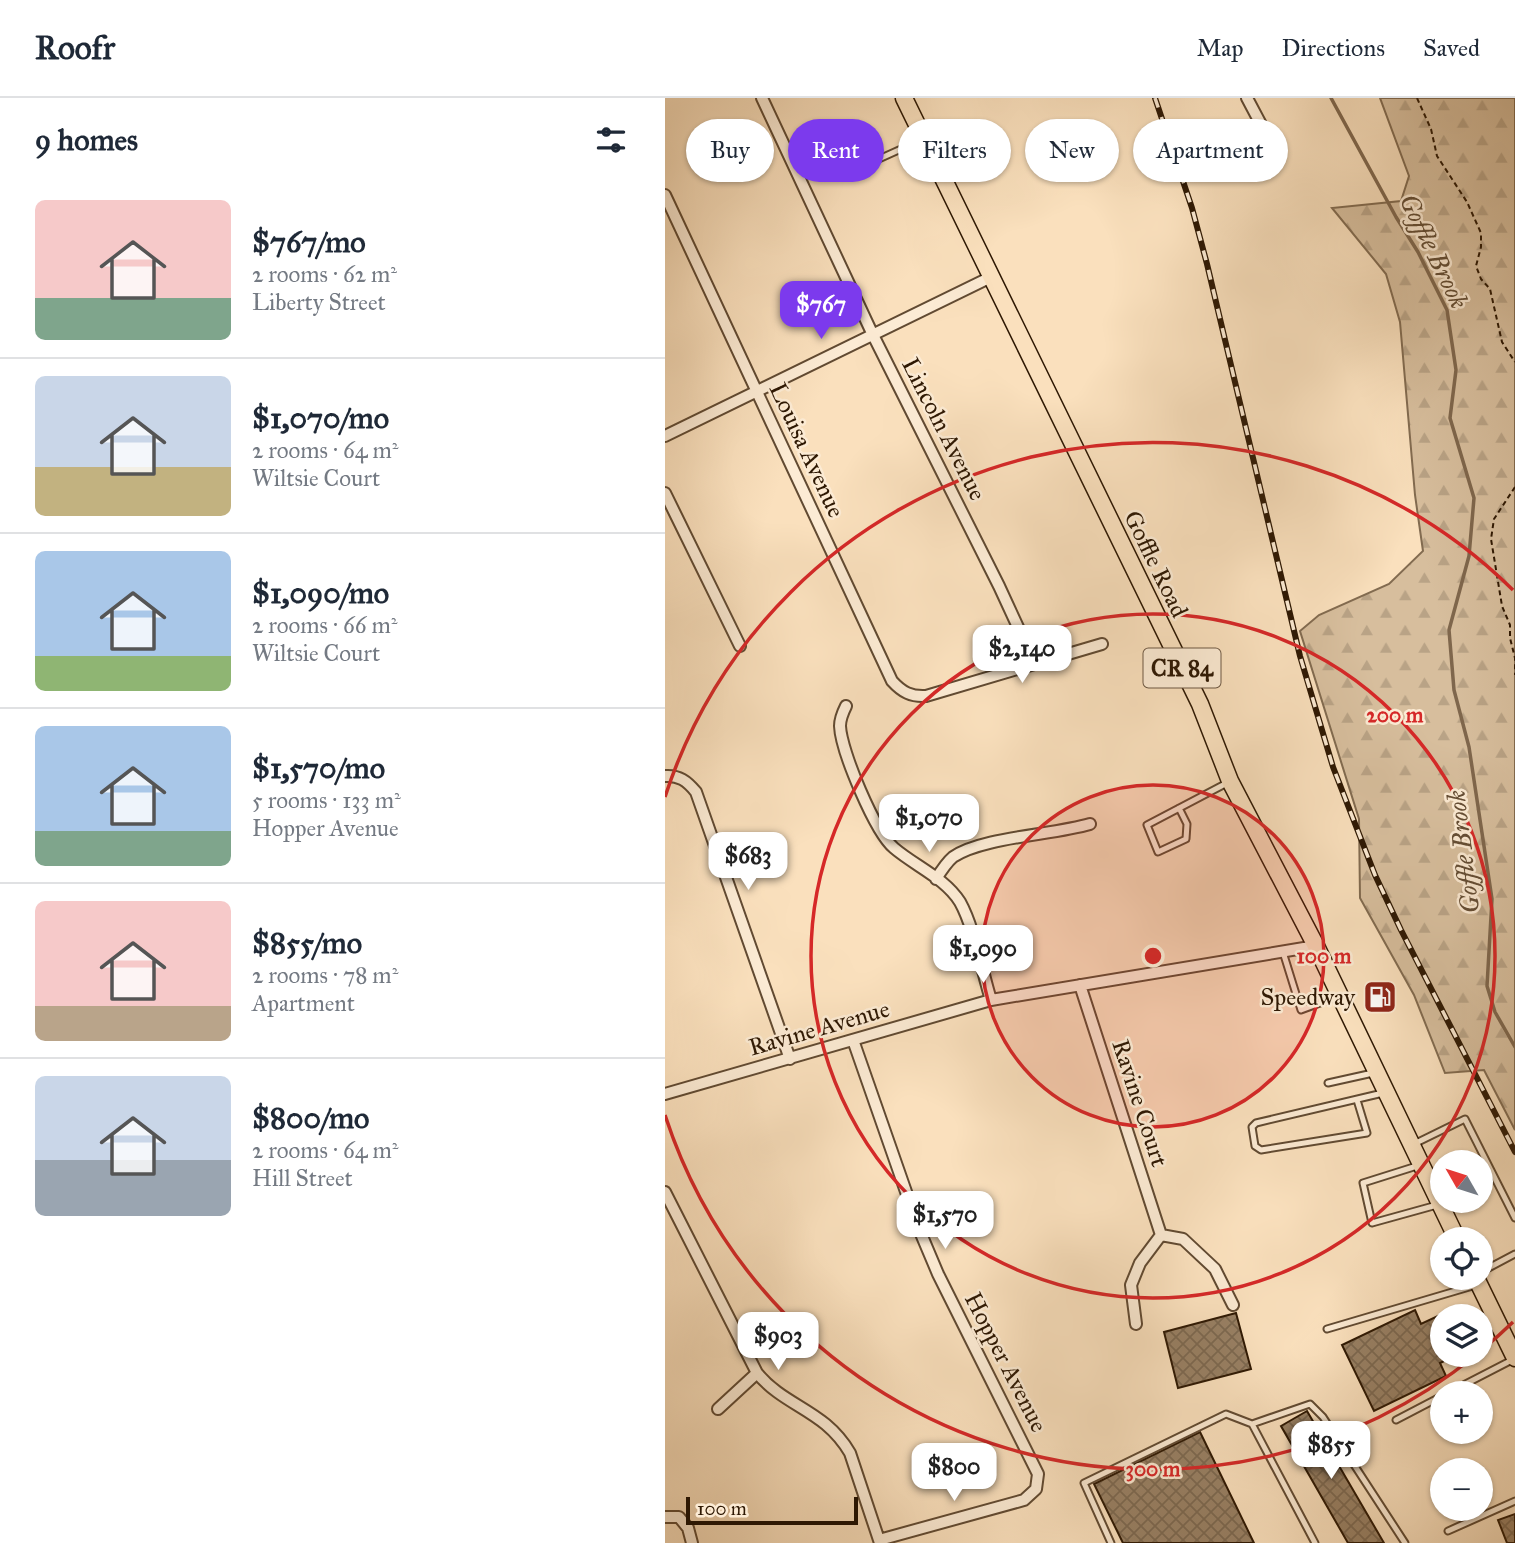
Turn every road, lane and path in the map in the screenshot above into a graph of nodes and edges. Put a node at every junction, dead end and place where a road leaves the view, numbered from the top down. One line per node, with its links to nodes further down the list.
1 (762, 98): 10 (street, Lincoln Avenue)
2 (904, 98): 5 (main road, Goffle Road / CR 84)
3 (1247, 98): 6 (street)
4 (1417, 98): 11 (path)
5 (914, 119)
6 (1258, 119)
7 (944, 182): 9 (main road, Goffle Road / CR 84)
8 (665, 195): 12 (street, Louisa Avenue)
9 (991, 277): 10 (street); 22 (main road, Goffle Road / CR 84)
10 (872, 333): 12 (street); 18 (street, Lincoln Avenue)
11 (1515, 362)
12 (756, 390): 13 (street); 18 (street, Louisa Avenue)
13 (665, 436)
14 (1515, 487): 19 (path)
15 (665, 493): 17 (street)
16 (1102, 644): 18 (street)
17 (740, 646)
18 (1035, 664)
19 (1515, 675)
20 (846, 706): 25 (street)
21 (665, 776): 32 (street)
22 (1230, 781): 23 (lane); 26 (main road, Goffle Road / CR 84)
23 (1179, 808): 23 (lane)
24 (1090, 824): 25 (street)
25 (936, 878): 30 (street)
26 (1316, 946): 27 (street, Ravine Avenue); 29 (main road, Goffle Road / CR 84)
27 (1283, 952): 28 (street, Ravine Avenue); 29 (lane)
28 (1080, 985): 30 (street, Ravine Avenue); 44 (street, Ravine Court)
29 (1340, 995): 33 (main road, Goffle Road / CR 84)
30 (991, 1000): 31 (street, Ravine Avenue)
31 (853, 1041): 32 (street, Ravine Avenue); 62 (street, Hopper Avenue)
32 (790, 1059): 36 (street, Ravine Avenue)
33 (1376, 1072): 34 (lane); 35 (main road, Goffle Road / CR 84)
34 (1328, 1083)
35 (1387, 1093): 37 (lane); 38 (main road, Goffle Road / CR 84)
36 (665, 1094)
37 (1357, 1100): 37 (lane)
38 (1412, 1145): 39 (main road, Goffle Road / CR 84); 43 (lane)
39 (1421, 1164): 40 (main road, Goffle Road / CR 84); 42 (lane)
40 (1430, 1182)
41 (665, 1192): 53 (street)
42 (1430, 1208)
43 (1515, 1218)
44 (1161, 1235): 49 (street); 50 (street)
45 (1515, 1254): 46 (lane)
46 (1493, 1268)
47 (1442, 1290): 51 (lane)
48 (1484, 1290): 52 (main road)
49 (1233, 1305)
50 (1136, 1324)
51 (1327, 1328)
52 (1515, 1358): 54 (lane)
53 (757, 1373): 56 (street); 62 (street)
54 (1471, 1381)
55 (1430, 1402): 57 (lane)
56 (717, 1409)
57 (1397, 1420)
58 (1252, 1424): 63 (lane); 65 (lane); 66 (lane)
59 (1515, 1501): 61 (lane)
60 (665, 1517): 64 (street)
61 (1448, 1531)
62 (879, 1541)
63 (1312, 1542)
64 (692, 1543)
65 (1111, 1543)
66 (1405, 1543)

